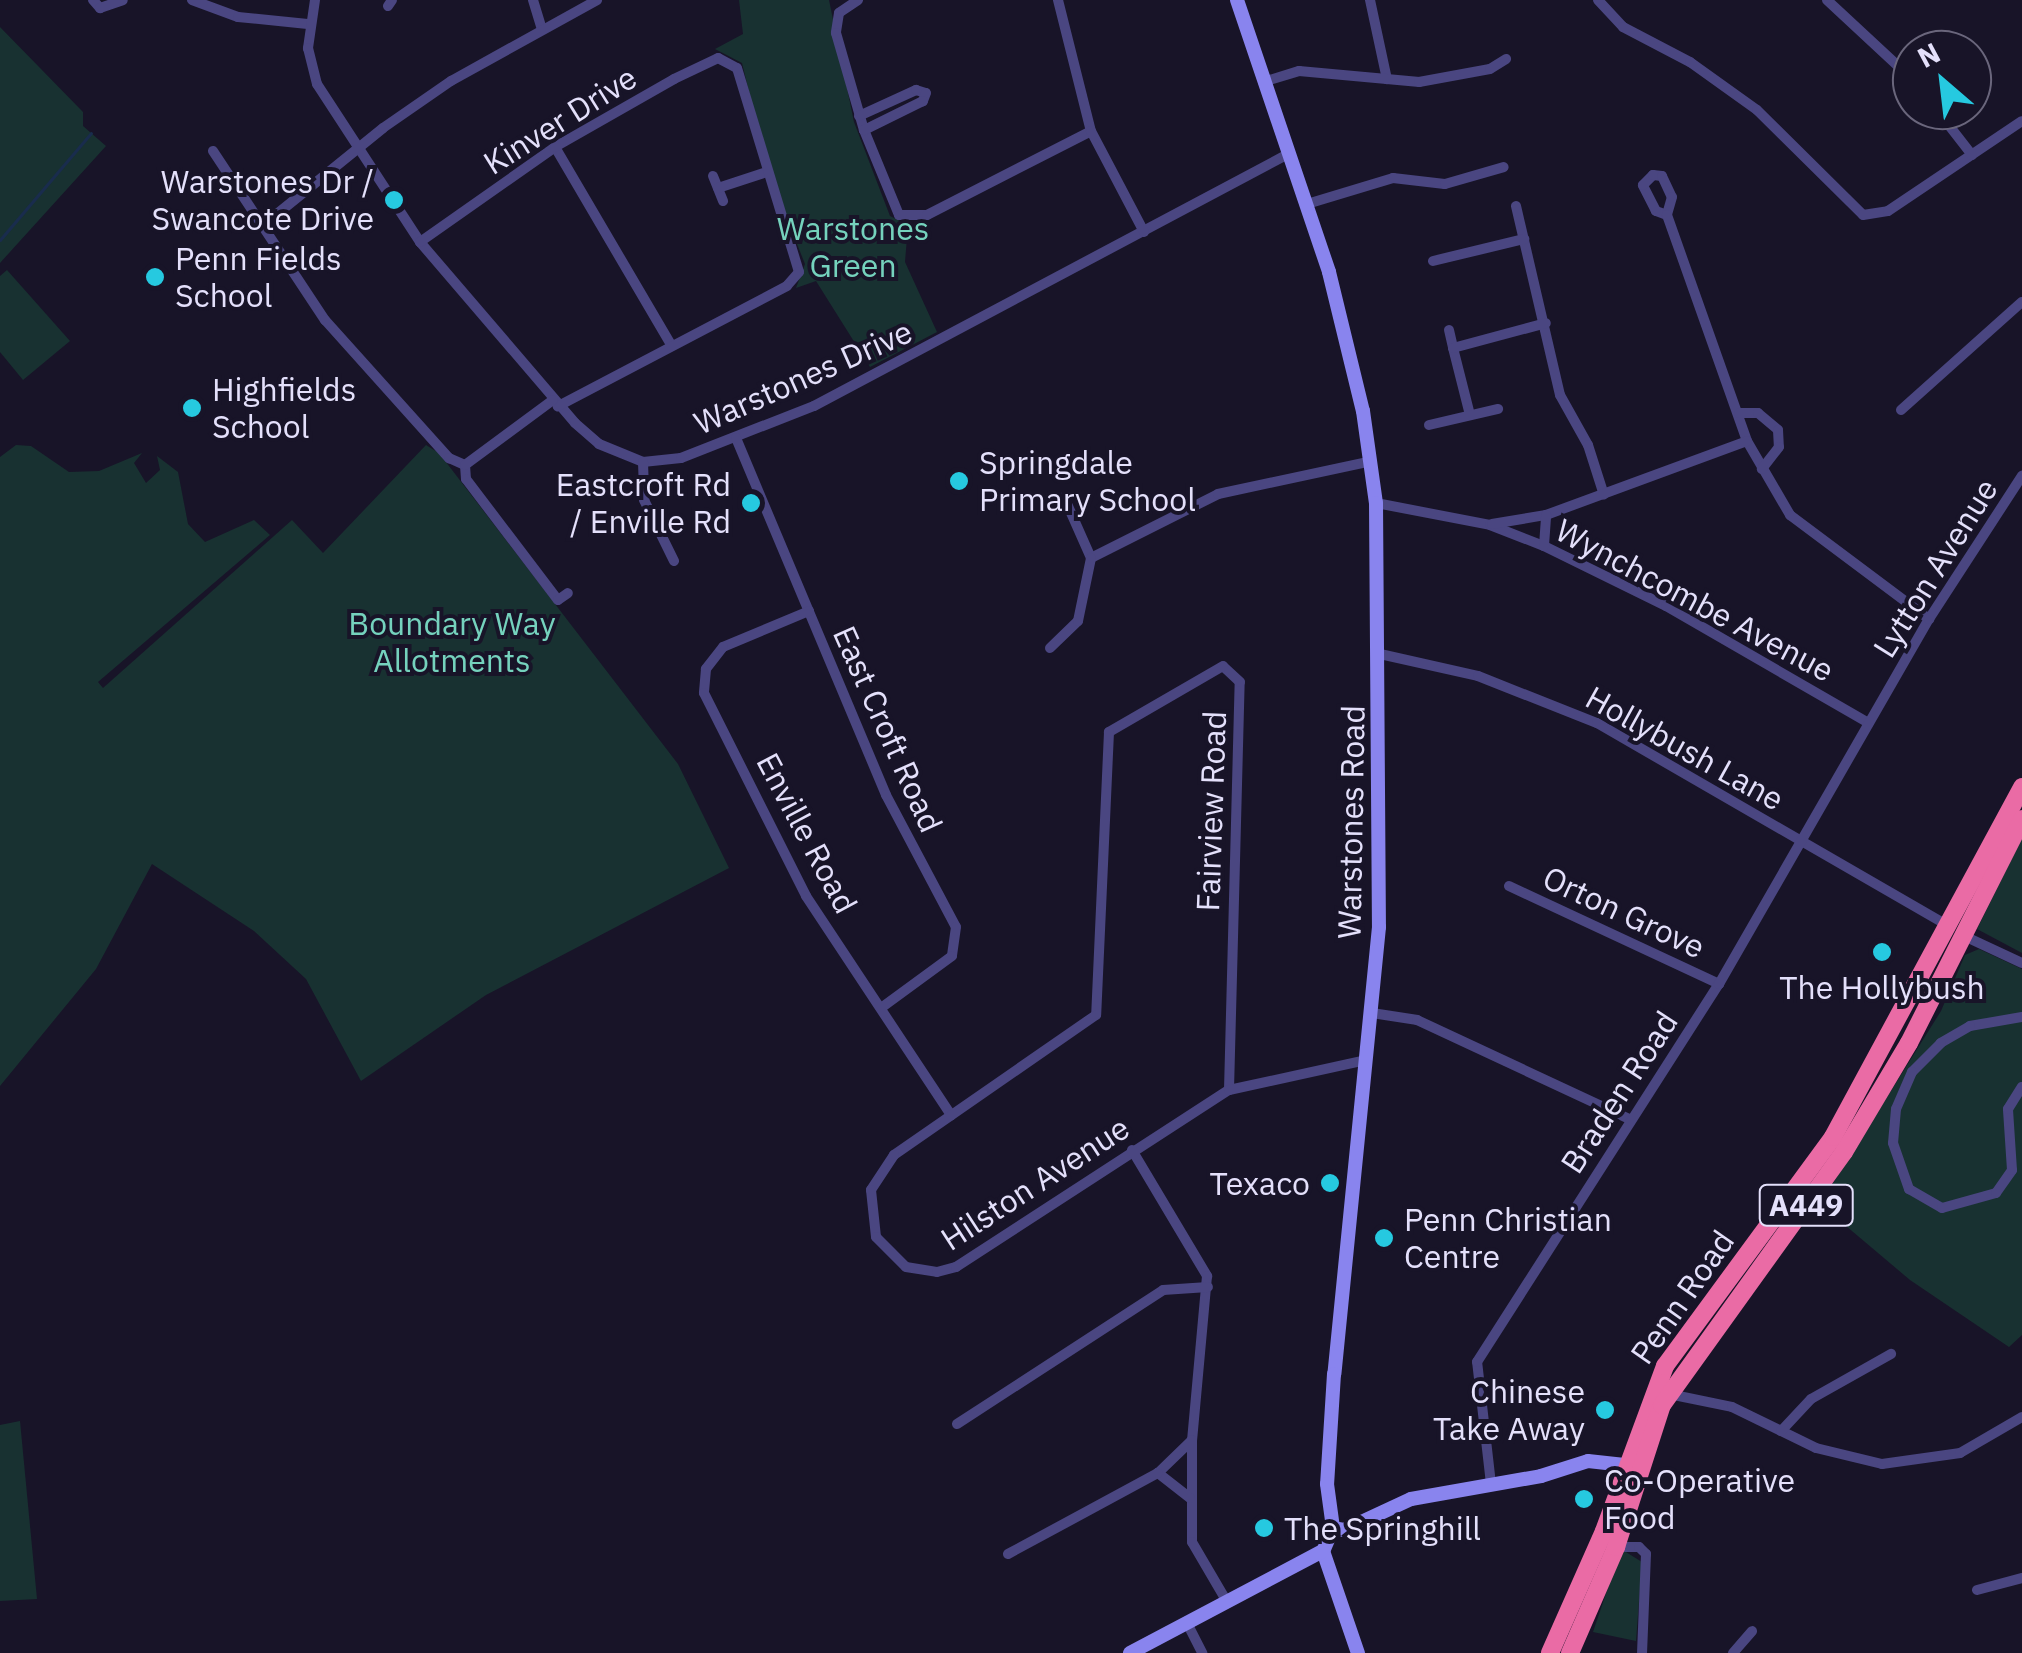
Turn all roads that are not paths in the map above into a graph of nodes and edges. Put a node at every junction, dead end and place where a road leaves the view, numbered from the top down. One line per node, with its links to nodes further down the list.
1 (93, 0): 2 (street)
2 (123, 0)
3 (192, 0): 13 (street)
4 (315, 0): 13 (street)
5 (533, 0): 14 (street)
6 (596, 0): 14 (street)
7 (858, 0): 19 (street)
8 (1058, 0): 23 (street)
9 (1236, 0): 18 (street, Warstones Road)
10 (1370, 0): 17 (street)
11 (1598, 0): 28 (street)
12 (1827, 0): 16 (street)
13 (308, 24): 25 (street)
14 (542, 29): 25 (street)
15 (1506, 59): 17 (street)
16 (1892, 60)
17 (1387, 78): 18 (street)
18 (1263, 82): 27 (street, Warstones Road)
19 (859, 116): 21 (street); 21 (street)
20 (2022, 121): 28 (street)
21 (864, 130): 23 (street)
22 (1953, 130): 28 (street)
23 (1092, 131): 36 (street)
24 (555, 147): 30 (street, Kinver Drive); 38 (street, Kinver Drive); 43 (street)
25 (355, 148): 35 (street); 38 (street)
26 (213, 151): 35 (street)
27 (1290, 153): 32 (street, Warstones Road); 36 (street, Warstones Drive)
28 (1972, 155)
29 (1504, 168): 32 (street)
30 (764, 174): 31 (street); 43 (street)
31 (722, 201)
32 (1307, 204): 54 (street, Warstones Road)
33 (1516, 206): 37 (street)
34 (1668, 214): 48 (street)
35 (268, 228): 55 (street)
36 (1144, 232): 51 (street, Warstones Drive)
37 (1524, 239): 39 (street); 41 (street)
38 (420, 242): 45 (street)
39 (1433, 261)
40 (2022, 302): 47 (street)
41 (1546, 323): 44 (street); 58 (street)
42 (1449, 330): 44 (street)
43 (670, 343): 45 (street)
44 (1453, 348): 49 (street)
45 (555, 403): 53 (street); 55 (street)
46 (1498, 409): 49 (street)
47 (1901, 410)
48 (1739, 413): 52 (street); 56 (street)
49 (1470, 415): 50 (street)
50 (1429, 425)
51 (736, 438): 53 (street, Warstones Drive); 67 (street, East Croft Road)
52 (1747, 441): 56 (street); 58 (street)
53 (643, 462): 65 (street)
54 (1372, 462): 60 (street, Warstones Road); 64 (street)
55 (466, 465): 66 (street)
56 (1762, 469): 68 (street)
57 (2022, 476): 68 (street, Lytton Avenue)
58 (1604, 496): 61 (street)
59 (1064, 497): 64 (street)
60 (1376, 503): 62 (street, Wynchcombe Avenue); 72 (street, Warstones Road)
61 (1546, 515): 62 (street); 63 (street)
62 (1490, 525): 63 (street, Wynchcombe Avenue)
63 (1544, 546): 73 (street, Wynchcombe Avenue)
64 (1092, 558): 70 (street)
65 (674, 561)
66 (568, 592)
67 (809, 612): 81 (street, East Croft Road); 81 (street, Enville Road)
68 (1929, 619): 73 (street, Lytton Avenue)
69 (1059, 623): 70 (street)
70 (1069, 633): 71 (street)
71 (1050, 648)
72 (1380, 654): 76 (street, Hollybush Lane); 82 (street, Warstones Road)
73 (1869, 723): 76 (street, Lytton Avenue)
74 (2022, 786): 78 (highway, Penn Road / A449)
75 (2022, 819): 78 (highway, Penn Road / A449)
76 (1800, 842): 78 (street, Hollybush Lane); 80 (street, Braden Road)
77 (1509, 886): 80 (street, Orton Grove)
78 (1956, 931): 79 (street, Hollybush Lane); 93 (highway, Penn Road / A449); 98 (highway, Penn Road / A449)
79 (2022, 963)
80 (1718, 984): 89 (street, Braden Road)
81 (881, 1008): 88 (street, Enville Road)
82 (1372, 1013): 85 (street, Warstones Road); 89 (street)
83 (2022, 1017): 86 (street)
84 (1092, 1020): 87 (street, Fairview Road); 88 (street, Hilston Avenue)
85 (1367, 1060): 87 (street, Hilston Avenue); 102 (street, Warstones Road)
86 (2022, 1088)
87 (1229, 1090): 90 (street, Hilston Avenue)
88 (951, 1115): 90 (street, Hilston Avenue)
89 (1631, 1120): 100 (street, Braden Road)
90 (1132, 1150): 91 (street)
91 (1208, 1286): 95 (street); 97 (street)
92 (1891, 1354): 96 (street)
93 (1668, 1394): 96 (street); 98 (highway, Penn Road / A449)
94 (2022, 1418): 96 (street)
95 (957, 1424)
96 (1781, 1432)
97 (1192, 1440): 99 (street); 101 (street)
98 (1633, 1466): 100 (street); 103 (highway, Penn Road / A449)
99 (1158, 1473): 101 (street); 105 (street)
100 (1491, 1484): 102 (street)
101 (1190, 1498): 108 (street)
102 (1332, 1528): 104 (street, Warstones Road)
103 (1607, 1547): 114 (highway, Penn Road / A449); 115 (highway, Penn Road / A449); 116 (street)
104 (1323, 1551): 108 (street); 113 (street)
105 (1008, 1554)
106 (2022, 1578): 107 (street)
107 (1977, 1590)
108 (1227, 1602): 109 (street)
109 (1188, 1624): 111 (street); 112 (street)
110 (1752, 1631): 117 (street)
111 (1130, 1653)
112 (1202, 1653)
113 (1358, 1653)
114 (1550, 1653)
115 (1570, 1653)
116 (1642, 1653)
117 (1732, 1653)

